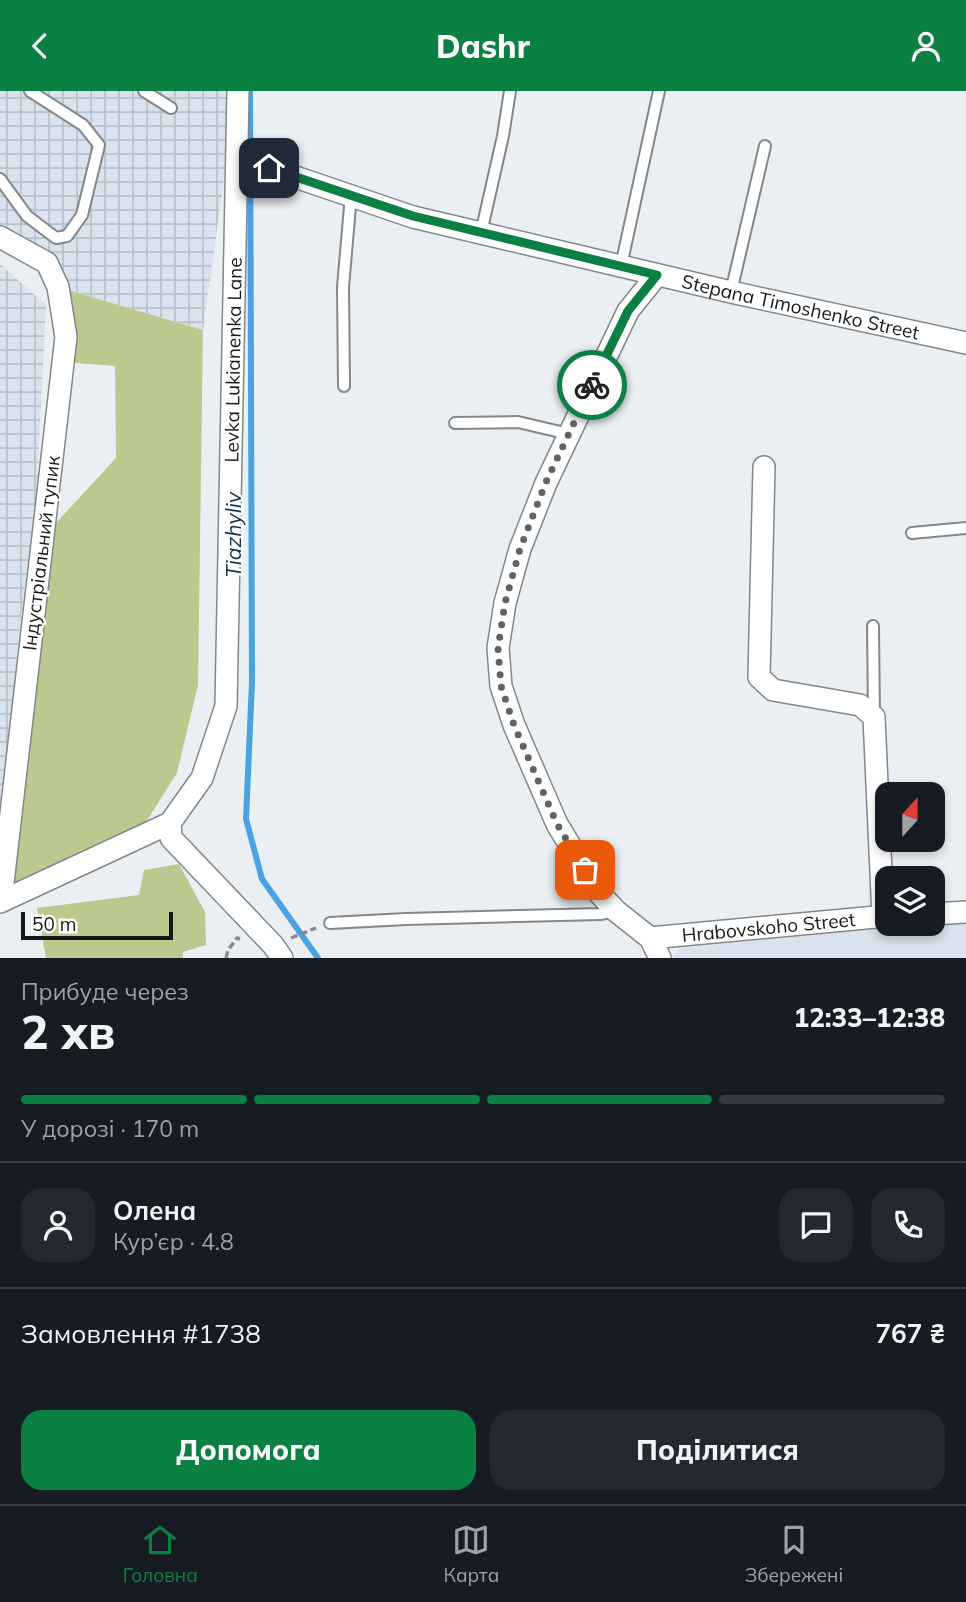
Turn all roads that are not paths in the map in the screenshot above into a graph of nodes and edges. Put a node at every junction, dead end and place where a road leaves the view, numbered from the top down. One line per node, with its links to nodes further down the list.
1 (30, 91): 9 (lane)
2 (144, 91): 6 (lane)
3 (238, 91): 25 (street, Levka Lukianenka Lane)
4 (510, 91): 11 (lane)
5 (659, 91): 13 (lane)
6 (171, 107)
7 (765, 146): 15 (lane)
8 (269, 168): 10 (street, Stepana Timoshenko Street)
9 (0, 179)
10 (351, 195): 11 (street, Stepana Timoshenko Street); 17 (lane)
11 (481, 233): 13 (street, Stepana Timoshenko Street)
12 (0, 237): 27 (street, Індустріальний тупик)
13 (621, 267): 14 (street, Stepana Timoshenko Street)
14 (657, 275): 15 (street, Stepana Timoshenko Street); 19 (street)
15 (732, 292): 16 (street, Stepana Timoshenko Street)
16 (966, 342)
17 (344, 386)
18 (455, 423): 19 (lane)
19 (569, 434): 28 (street)
20 (764, 467): 24 (street)
21 (966, 528): 22 (lane)
22 (912, 533)
23 (873, 626): 24 (lane)
24 (874, 717): 26 (street)
25 (170, 823): 27 (street); 34 (street)
26 (882, 866)
27 (1, 901)
28 (616, 911): 32 (lane); 33 (street)
29 (966, 912): 30 (street)
30 (945, 913)
31 (875, 917): 33 (street, Hrabovskoho Street)
32 (330, 923)
33 (650, 938): 35 (street)
34 (282, 958)
35 (660, 958)

